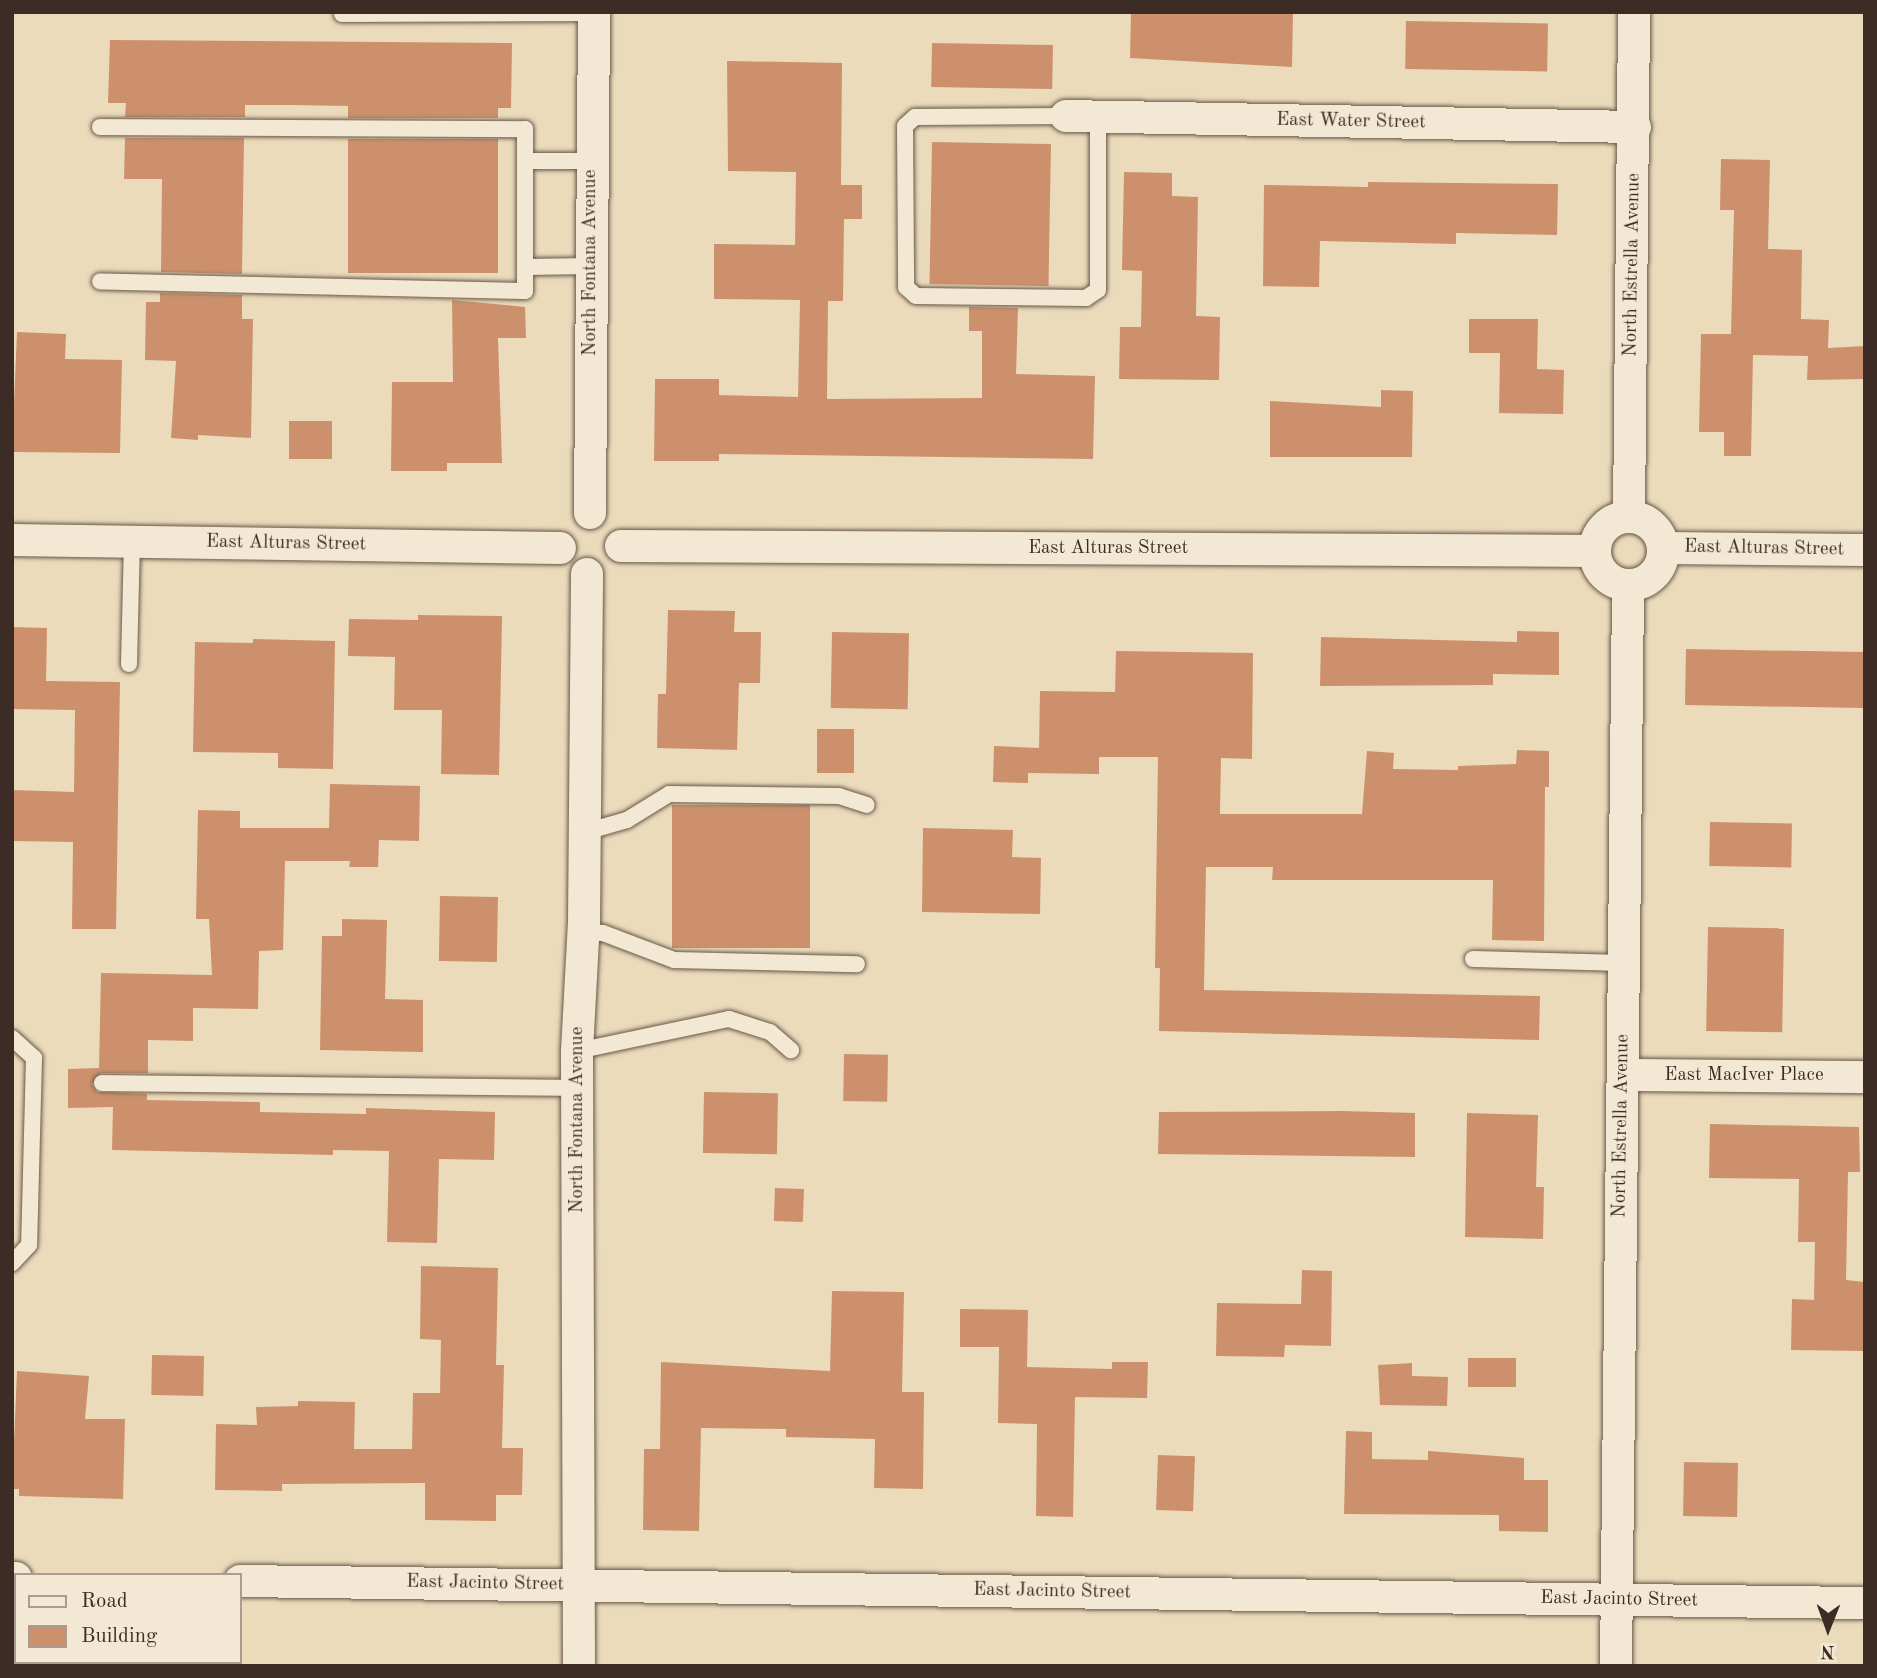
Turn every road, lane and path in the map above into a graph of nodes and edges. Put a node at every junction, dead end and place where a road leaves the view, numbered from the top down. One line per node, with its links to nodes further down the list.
1 (1634, 12): 7 (street, North Estrella Avenue)
2 (594, 13): 3 (lane); 9 (street, North Fontana Avenue)
3 (342, 14)
4 (1066, 116): 5 (street, East Water Street); 5 (lane)
5 (1098, 117): 7 (street, East Water Street)
6 (100, 127): 8 (lane)
7 (1635, 127): 14 (street, North Estrella Avenue)
8 (525, 161): 9 (lane); 11 (lane)
9 (592, 161): 10 (street, North Fontana Avenue)
10 (591, 266): 11 (lane); 13 (street, North Fontana Avenue)
11 (525, 267): 12 (lane)
12 (100, 281)
13 (590, 513): 17 (street); 18 (street)
14 (1629, 517): 19 (street); 21 (street)
15 (12, 540): 16 (street, East Alturas Street)
16 (132, 542): 18 (street, East Alturas Street); 24 (lane)
17 (621, 545): 21 (street, East Alturas Street); 22 (street)
18 (560, 548): 22 (street)
19 (1662, 548): 20 (street, East Alturas Street); 23 (street)
20 (1865, 550)
21 (1595, 551): 23 (street)
22 (587, 574): 26 (street, North Fontana Avenue)
23 (1628, 586): 29 (street, North Estrella Avenue)
24 (130, 664)
25 (867, 805): 26 (lane)
26 (584, 827): 27 (street, North Fontana Avenue)
27 (583, 932): 30 (lane); 32 (street, North Fontana Avenue)
28 (1474, 959): 29 (lane)
29 (1624, 962): 34 (street, North Estrella Avenue)
30 (856, 964)
31 (12, 1038): 38 (lane)
32 (577, 1051): 33 (lane); 37 (street, North Fontana Avenue)
33 (791, 1051)
34 (1623, 1075): 35 (street, East MacIver Place); 41 (street, North Estrella Avenue)
35 (1865, 1077)
36 (102, 1083): 37 (lane)
37 (577, 1088): 40 (street, North Fontana Avenue)
38 (12, 1263)
39 (242, 1581): 40 (street, East Jacinto Street)
40 (580, 1586): 41 (street, East Jacinto Street); 43 (street, North Fontana Avenue)
41 (1617, 1600): 42 (street, East Jacinto Street); 44 (street, North Estrella Avenue)
42 (1865, 1603)
43 (579, 1666)
44 (1616, 1666)

